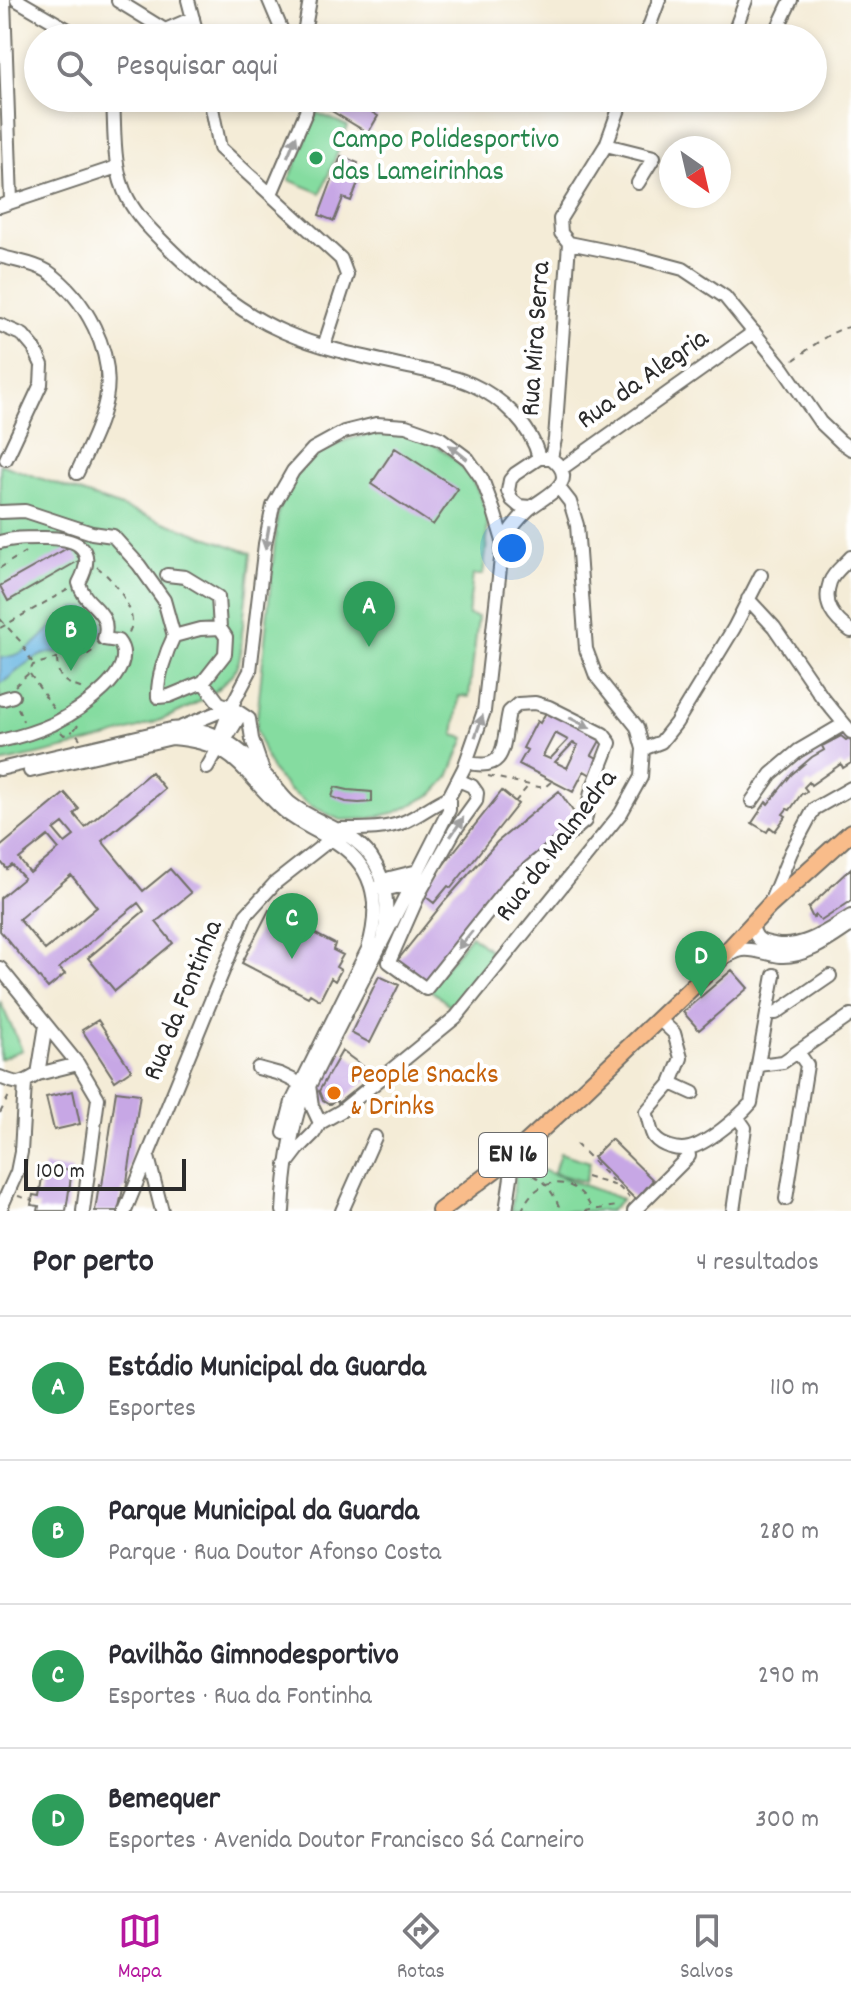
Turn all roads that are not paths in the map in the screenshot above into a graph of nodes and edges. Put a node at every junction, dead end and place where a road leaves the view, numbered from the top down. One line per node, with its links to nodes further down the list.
1 (4, 0): 30 (street)
2 (17, 0): 12 (street)
3 (188, 0): 11 (street)
4 (269, 0): 17 (street)
5 (310, 0): 18 (street)
6 (659, 0): 19 (street)
7 (746, 0): 20 (street)
8 (791, 0): 21 (street)
9 (118, 1): 13 (street)
10 (146, 7): 14 (street)
11 (193, 18): 15 (street); 16 (street)
12 (58, 24)
13 (155, 24)
14 (160, 24)
15 (179, 24)
16 (194, 24)
17 (279, 24)
18 (306, 24)
19 (650, 24)
20 (737, 24)
21 (780, 24)
22 (114, 112): 27 (street)
23 (213, 112): 29 (street)
24 (306, 112): 29 (street, one-way to 24)
25 (618, 112): 26 (street, Rua Mira Serra)
26 (606, 145): 28 (street); 31 (street, Rua Mira Serra)
27 (117, 167): 30 (street); 35 (street)
28 (638, 183)
29 (271, 194): 35 (street)
30 (6, 203)
31 (569, 243): 34 (street); 37 (street, Rua Mira Serra)
32 (0, 256): 40 (street)
33 (0, 325): 38 (street)
34 (754, 332): 36 (street); 39 (street, Rua da Alegria)
35 (324, 346): 37 (street)
36 (851, 449)
37 (545, 458): 39 (street); 42 (street)
38 (6, 459)
39 (561, 469): 43 (street)
40 (77, 473)
41 (482, 479): 42 (street); 46 (street); 56 (street, one-way to 56)
42 (510, 480): 44 (street)
43 (559, 488): 44 (street); 61 (street, Rua da Malmedra)
44 (531, 507): 46 (street)
45 (0, 512): 54 (street)
46 (503, 541): 62 (street, one-way to 46)
47 (0, 542): 59 (street)
48 (851, 557): 53 (street)
49 (167, 575): 52 (street)
50 (761, 575): 51 (street)
51 (748, 599): 58 (street); 61 (street)
52 (220, 628): 54 (street); 55 (street)
53 (851, 631)
54 (174, 636): 55 (street)
55 (203, 682): 56 (street)
56 (236, 710): 57 (street); 60 (street); 65 (street)
57 (182, 727): 60 (street); 64 (street)
58 (848, 728): 70 (street)
59 (0, 741)
60 (221, 743): 63 (street); 65 (street); 66 (street); 72 (street)
61 (643, 749): 100 (street, Rua da Malmedra)
62 (466, 762): 67 (street); 67 (street, one-way to 67)
63 (207, 768)
64 (0, 769)
65 (264, 774): 72 (street)
66 (0, 777)
67 (458, 780): 69 (street)
68 (851, 788): 75 (street)
69 (449, 797): 72 (street); 73 (street)
70 (752, 801)
71 (851, 832): 75 (main road, EN 16)
72 (336, 834): 74 (street); 103 (street, Rua da Fontinha)
73 (415, 877): 74 (street); 79 (street)
74 (378, 888): 79 (street); 96 (street)
75 (769, 906): 78 (main road, EN 16)
76 (851, 916): 80 (street)
77 (851, 925): 80 (street)
78 (746, 938): 80 (street); 80 (street); 86 (main road, EN 16)
79 (383, 940): 96 (street)
80 (819, 940)
81 (0, 968): 87 (street)
82 (774, 975): 84 (street)
83 (830, 976): 84 (street)
84 (767, 1013): 90 (street)
85 (851, 1015): 88 (street)
86 (659, 1019): 95 (street); 104 (main road, EN 16)
87 (46, 1025): 89 (street); 92 (street)
88 (798, 1052): 90 (street); 106 (street)
89 (78, 1064): 92 (street); 109 (street)
90 (758, 1065): 98 (street)
91 (258, 1068): 96 (street)
92 (38, 1074): 94 (street)
93 (0, 1077): 94 (street)
94 (20, 1083): 108 (street)
95 (671, 1083): 97 (street); 102 (street)
96 (305, 1084): 99 (street); 100 (street)
97 (693, 1093)
98 (738, 1118): 102 (street); 117 (street)
99 (290, 1122): 100 (street); 105 (street); 112 (street)
100 (317, 1128): 105 (street, Rua da Malmedra)
101 (375, 1137): 114 (street)
102 (688, 1149): 107 (street)
103 (148, 1157): 110 (street, Rua da Fontinha); 111 (street)
104 (511, 1164): 115 (main road, EN 16); 116 (street)
105 (286, 1165): 113 (street)
106 (786, 1199)
107 (633, 1208)
108 (0, 1210)
109 (83, 1211)
110 (125, 1211)
111 (162, 1211)
112 (274, 1211)
113 (283, 1211)
114 (342, 1211)
115 (440, 1211)
116 (506, 1211)
117 (733, 1211)

